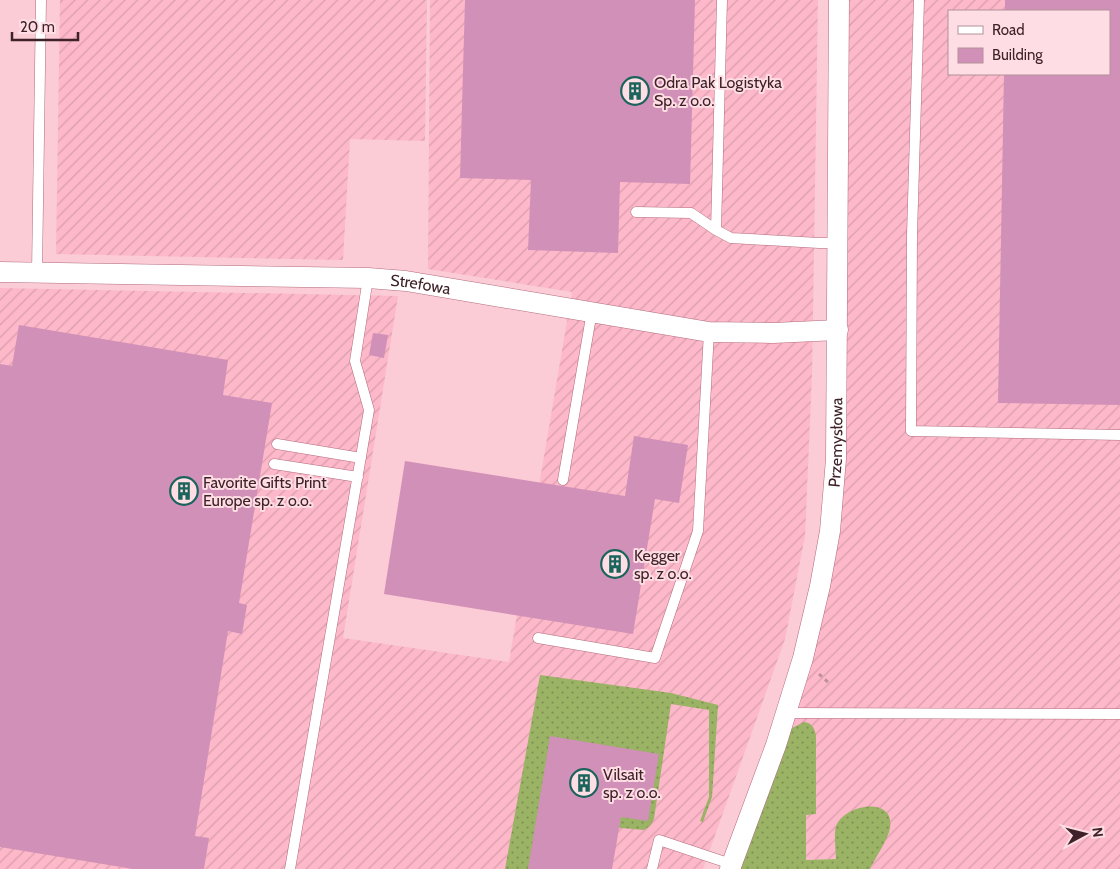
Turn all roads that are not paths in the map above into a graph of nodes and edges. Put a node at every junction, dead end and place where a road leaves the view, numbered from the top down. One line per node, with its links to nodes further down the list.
1 (41, 0): 9 (lane)
2 (722, 0): 6 (lane)
3 (839, 0): 7 (street, Przemysłowa)
4 (919, 0): 14 (lane)
5 (636, 212): 6 (lane)
6 (716, 230): 7 (lane)
7 (838, 243): 12 (street, Przemysłowa)
8 (0, 272): 9 (street, Strefowa)
9 (37, 272): 10 (street, Strefowa)
10 (368, 278): 11 (street, Strefowa); 16 (lane)
11 (592, 311): 13 (street, Strefowa); 19 (lane)
12 (838, 330): 13 (street, Strefowa); 21 (street, Przemysłowa)
13 (709, 332): 20 (lane)
14 (1120, 435)
15 (277, 444): 16 (lane)
16 (361, 458): 18 (lane)
17 (274, 464): 18 (lane)
18 (358, 477): 24 (lane)
19 (563, 480)
20 (538, 638)
21 (785, 713): 22 (lane); 23 (street, Przemysłowa)
22 (1120, 714)
23 (730, 866): 25 (lane)
24 (290, 869)
25 (652, 869)

